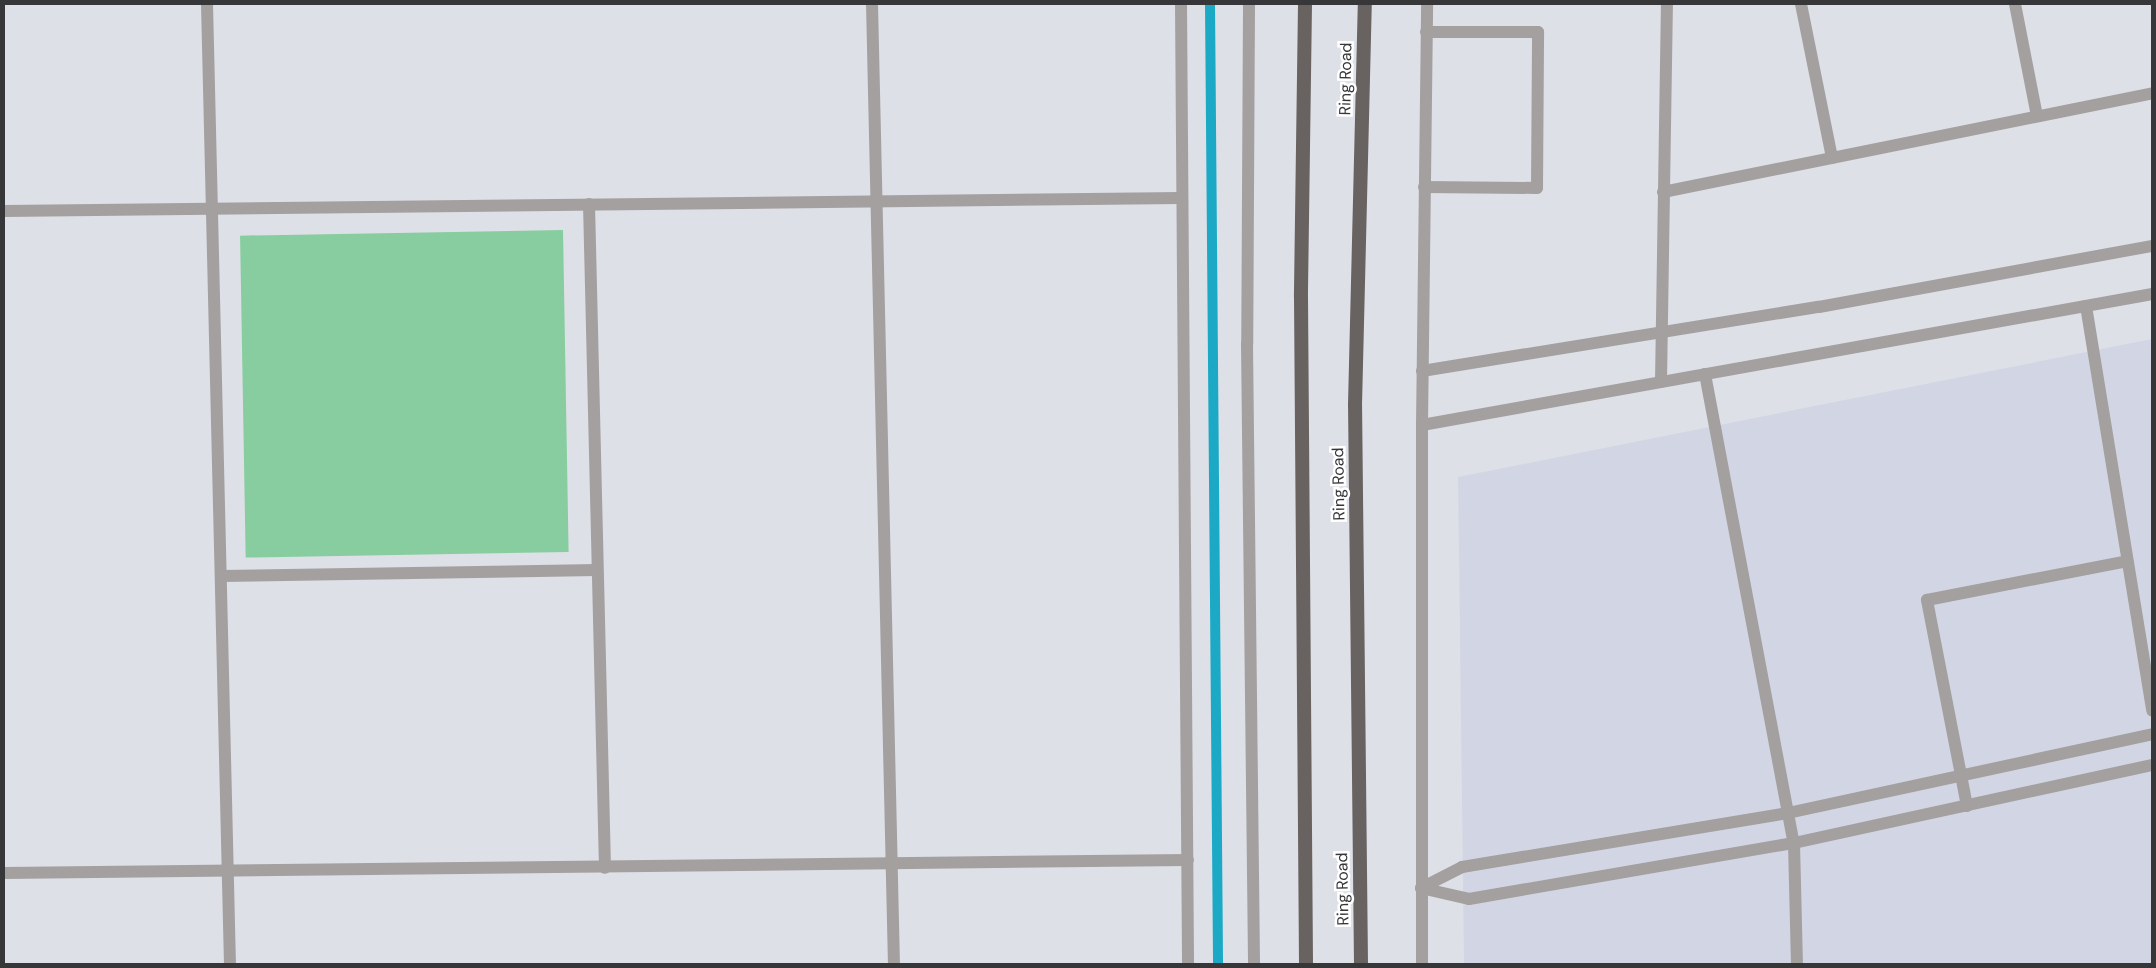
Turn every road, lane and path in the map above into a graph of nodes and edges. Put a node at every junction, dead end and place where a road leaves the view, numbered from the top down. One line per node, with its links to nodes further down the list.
1 (207, 4): 20 (street)
2 (872, 4): 18 (street)
3 (1181, 4): 17 (street)
4 (1249, 4): 49 (street)
5 (1306, 4): 50 (highway)
6 (1365, 4): 51 (highway, Ring Road)
7 (1427, 4): 11 (street)
8 (1667, 4): 16 (street)
9 (1801, 4): 14 (street)
10 (2015, 4): 13 (street)
11 (1426, 32): 15 (street); 15 (street)
12 (2152, 93): 13 (street)
13 (2037, 116): 14 (street)
14 (1832, 158): 16 (street)
15 (1424, 187): 26 (street)
16 (1663, 192): 25 (street)
17 (1181, 198): 18 (street); 40 (street)
18 (877, 201): 19 (street); 41 (street)
19 (589, 204): 20 (street); 31 (street)
20 (212, 208): 21 (street); 32 (street)
21 (4, 211)
22 (2152, 246): 25 (street)
23 (2152, 294): 24 (street)
24 (2086, 306): 27 (street); 30 (street)
25 (1660, 332): 26 (street); 28 (street)
26 (1422, 371): 29 (street)
27 (1705, 374): 28 (street); 38 (street)
28 (1661, 382): 29 (street)
29 (1422, 426): 45 (street)
30 (2127, 561): 33 (street); 36 (street)
31 (597, 570): 32 (street); 42 (street)
32 (221, 576): 43 (street)
33 (2152, 711)
34 (2152, 734): 36 (street)
35 (2152, 765): 37 (street)
36 (1961, 776): 37 (street); 38 (street)
37 (1967, 806): 39 (street)
38 (1788, 814): 39 (street); 45 (street)
39 (1794, 844): 45 (street); 53 (street)
40 (1188, 860): 41 (street); 48 (street)
41 (892, 864): 42 (street); 47 (street)
42 (605, 868): 43 (street)
43 (228, 873): 44 (street); 46 (street)
44 (4, 874)
45 (1420, 888): 52 (street)
46 (230, 964)
47 (894, 964)
48 (1188, 964)
49 (1254, 964)
50 (1306, 964)
51 (1361, 964)
52 (1422, 964)
53 (1797, 964)

